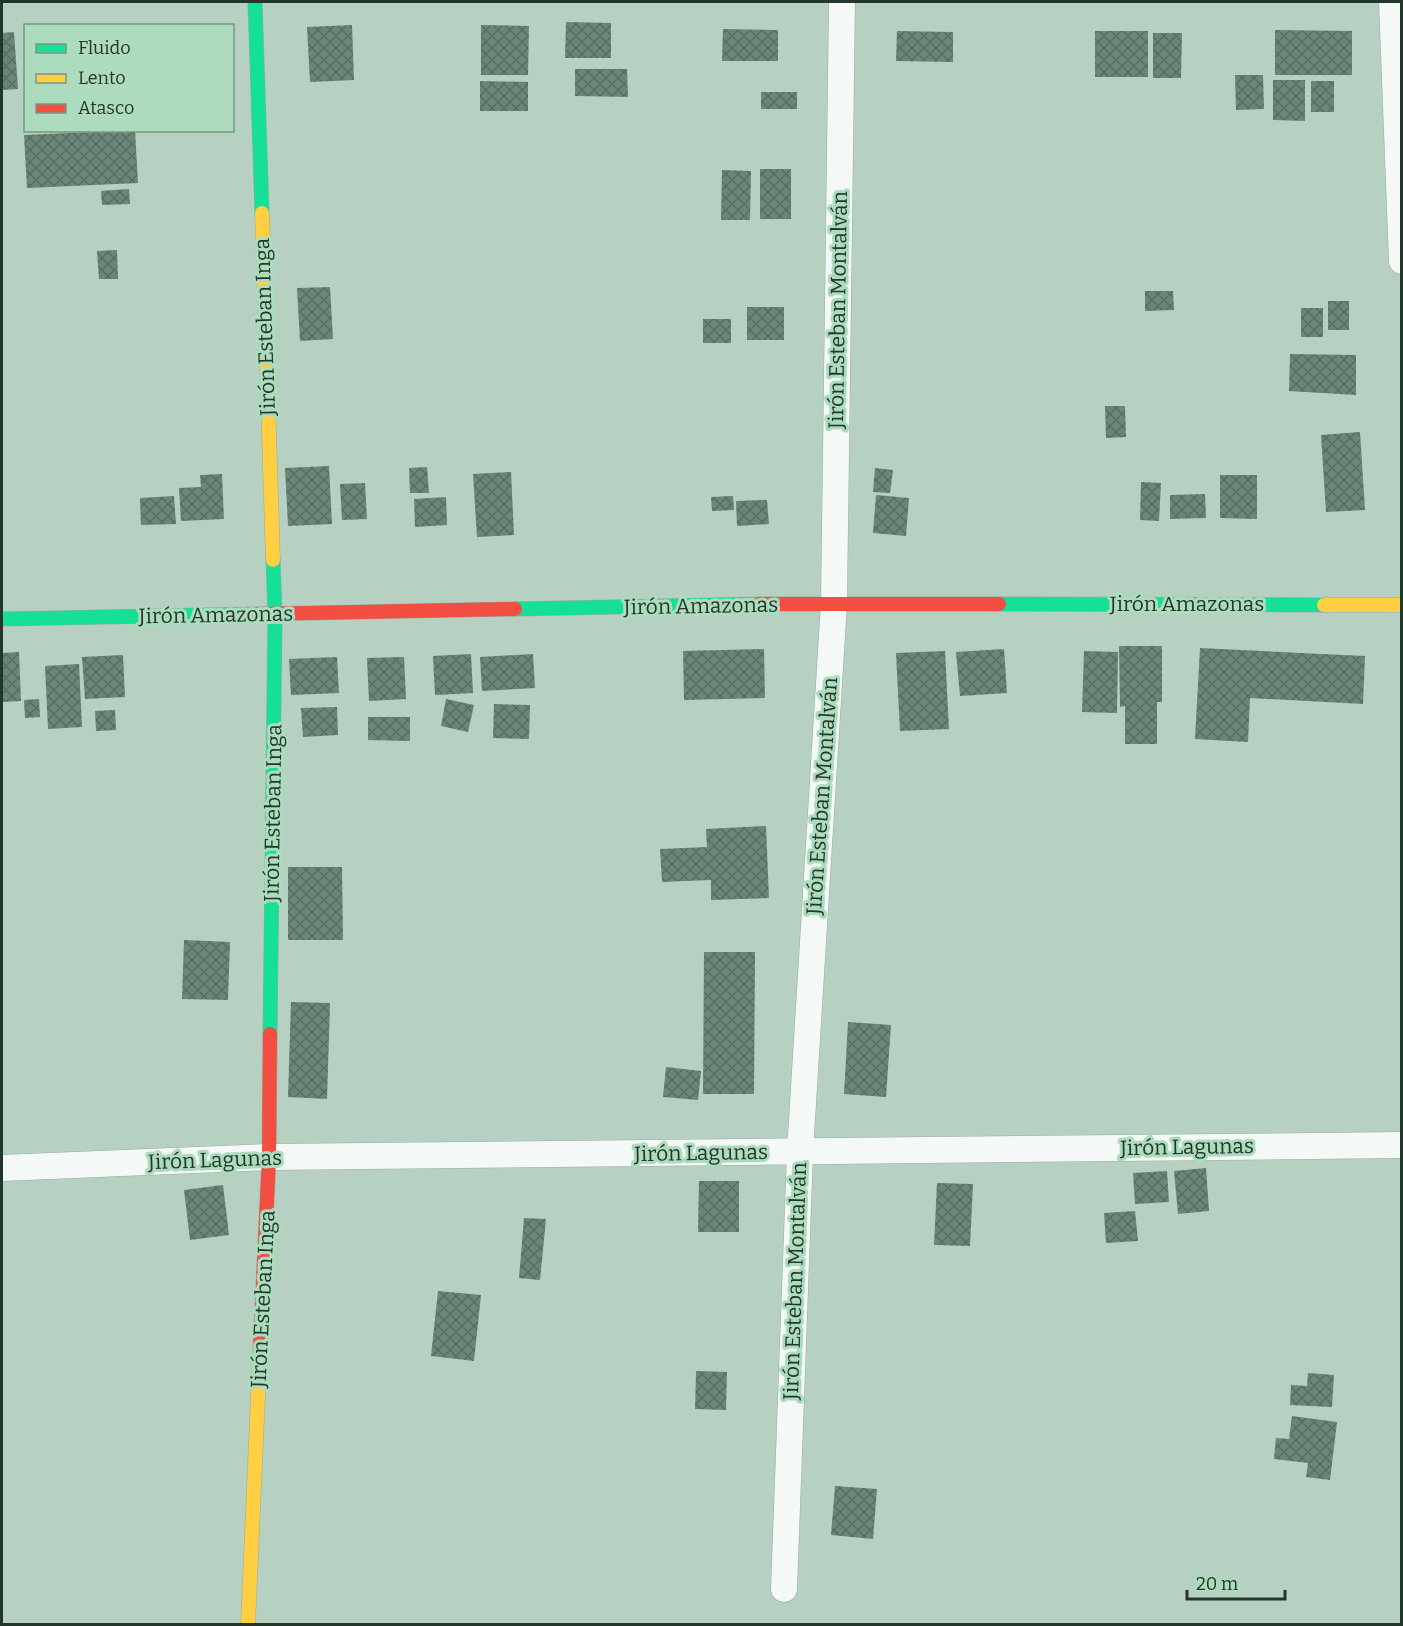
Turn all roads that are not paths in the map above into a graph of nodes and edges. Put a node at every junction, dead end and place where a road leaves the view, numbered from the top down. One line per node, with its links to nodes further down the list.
1 (255, 2): 7 (street, Jirón Esteban Inga)
2 (842, 2): 5 (street, Jirón Esteban Montalván)
3 (1392, 2): 4 (street)
4 (1401, 261)
5 (834, 603): 6 (street, Jirón Amazonas); 7 (street, Jirón Amazonas); 10 (street, Jirón Esteban Montalván)
6 (1401, 605)
7 (275, 614): 8 (street, Jirón Amazonas); 11 (street, Jirón Esteban Inga)
8 (2, 619)
9 (1401, 1145): 10 (street, Jirón Lagunas)
10 (800, 1152): 11 (street, Jirón Lagunas); 13 (street, Jirón Esteban Montalván)
11 (269, 1157): 12 (street, Jirón Lagunas); 14 (street, Jirón Esteban Inga)
12 (2, 1168)
13 (784, 1589)
14 (248, 1624)

